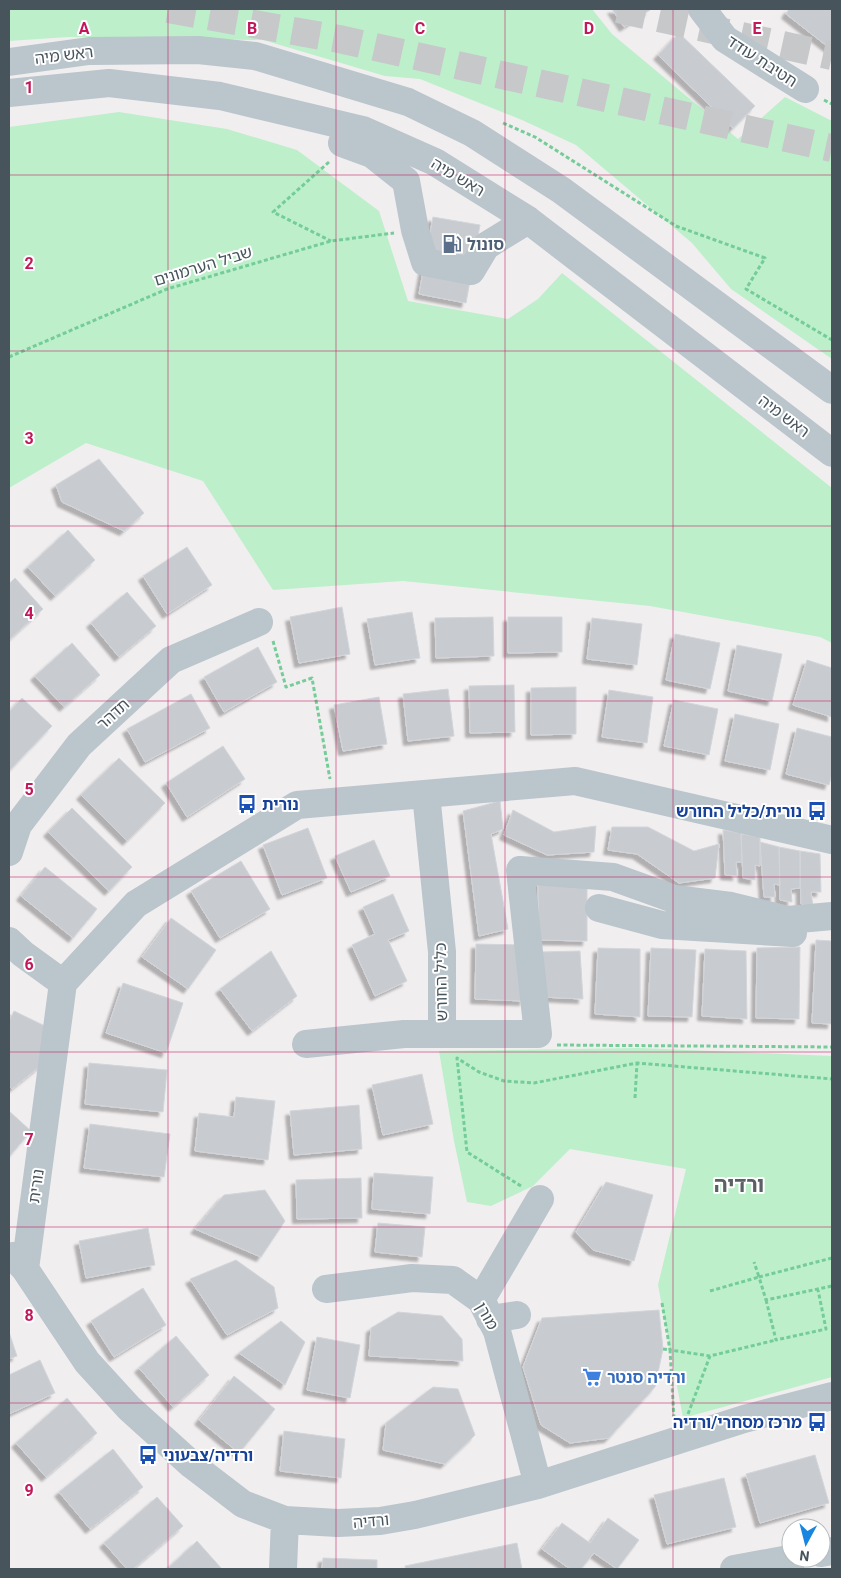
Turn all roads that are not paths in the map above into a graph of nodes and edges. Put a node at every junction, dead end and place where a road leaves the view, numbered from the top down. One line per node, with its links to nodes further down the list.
1 (702, 9): 3 (street, חטיבת עודד)
2 (9, 62): 7 (street, ראש מיה)
3 (805, 89)
4 (9, 93): 5 (street, ראש מיה)
5 (291, 113): 6 (street, ראש מיה); 6 (street)
6 (528, 220): 8 (street, ראש מיה)
7 (832, 390)
8 (832, 453)
9 (266, 632): 12 (street, תדהר)
10 (426, 794): 11 (street); 17 (street); 18 (street, כליל החורש)
11 (832, 840)
12 (9, 852)
13 (599, 908): 15 (street)
14 (832, 916): 18 (street)
15 (832, 930)
16 (9, 940): 17 (street)
17 (63, 983): 21 (street, נורית)
18 (442, 1034): 19 (street, כליל החורש)
19 (306, 1044)
20 (540, 1199): 23 (street)
21 (17, 1260): 27 (street, ורדיה)
22 (326, 1290): 23 (street, מורן)
23 (485, 1310): 24 (street); 26 (street, מורן)
24 (517, 1315)
25 (832, 1396): 26 (street, ורדיה)
26 (538, 1485): 27 (street, ורדיה)
27 (284, 1520): 29 (street)
28 (781, 1560): 30 (street)
29 (283, 1569)
30 (734, 1569)

